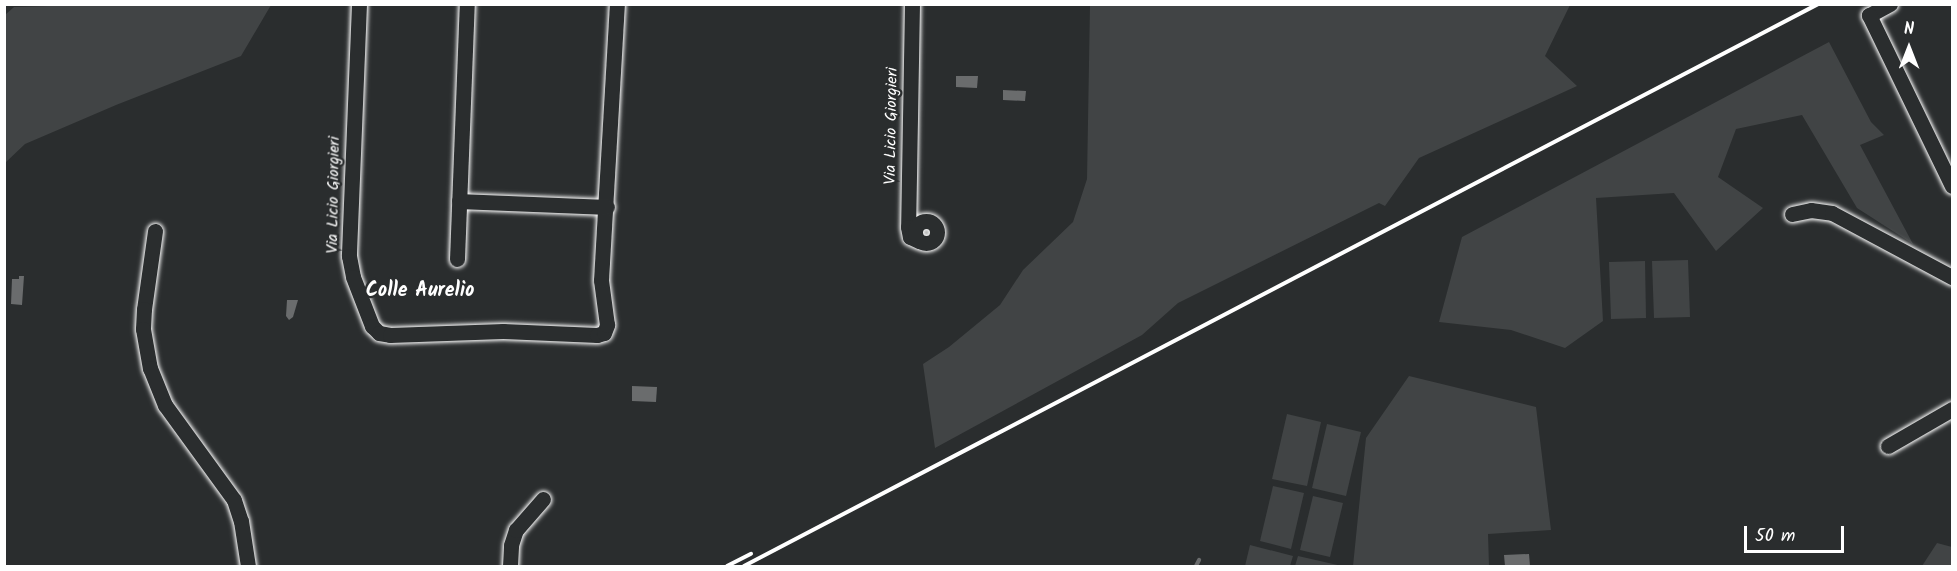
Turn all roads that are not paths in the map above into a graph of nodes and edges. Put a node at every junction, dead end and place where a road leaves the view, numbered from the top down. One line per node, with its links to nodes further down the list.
1 (359, 4): 13 (street, Via Licio Giorgieri)
2 (467, 4): 12 (street)
3 (617, 4): 13 (street)
4 (912, 4): 7 (street, Via Licio Giorgieri)
5 (922, 4): 7 (street, Via Licio Giorgieri)
6 (1890, 4): 8 (street)
7 (917, 23): 9 (street, Via Licio Giorgieri)
8 (1928, 131): 10 (street); 11 (street)
9 (914, 162): 9 (street, Via Licio Giorgieri)
10 (1953, 167)
11 (1953, 186)
12 (459, 201): 13 (street); 16 (street)
13 (607, 207)
14 (1792, 214): 17 (street)
15 (155, 231): 21 (street)
16 (457, 259)
17 (1953, 277)
18 (1953, 409): 19 (street)
19 (1887, 446)
20 (543, 499): 22 (street)
21 (248, 567)
22 (510, 567)

